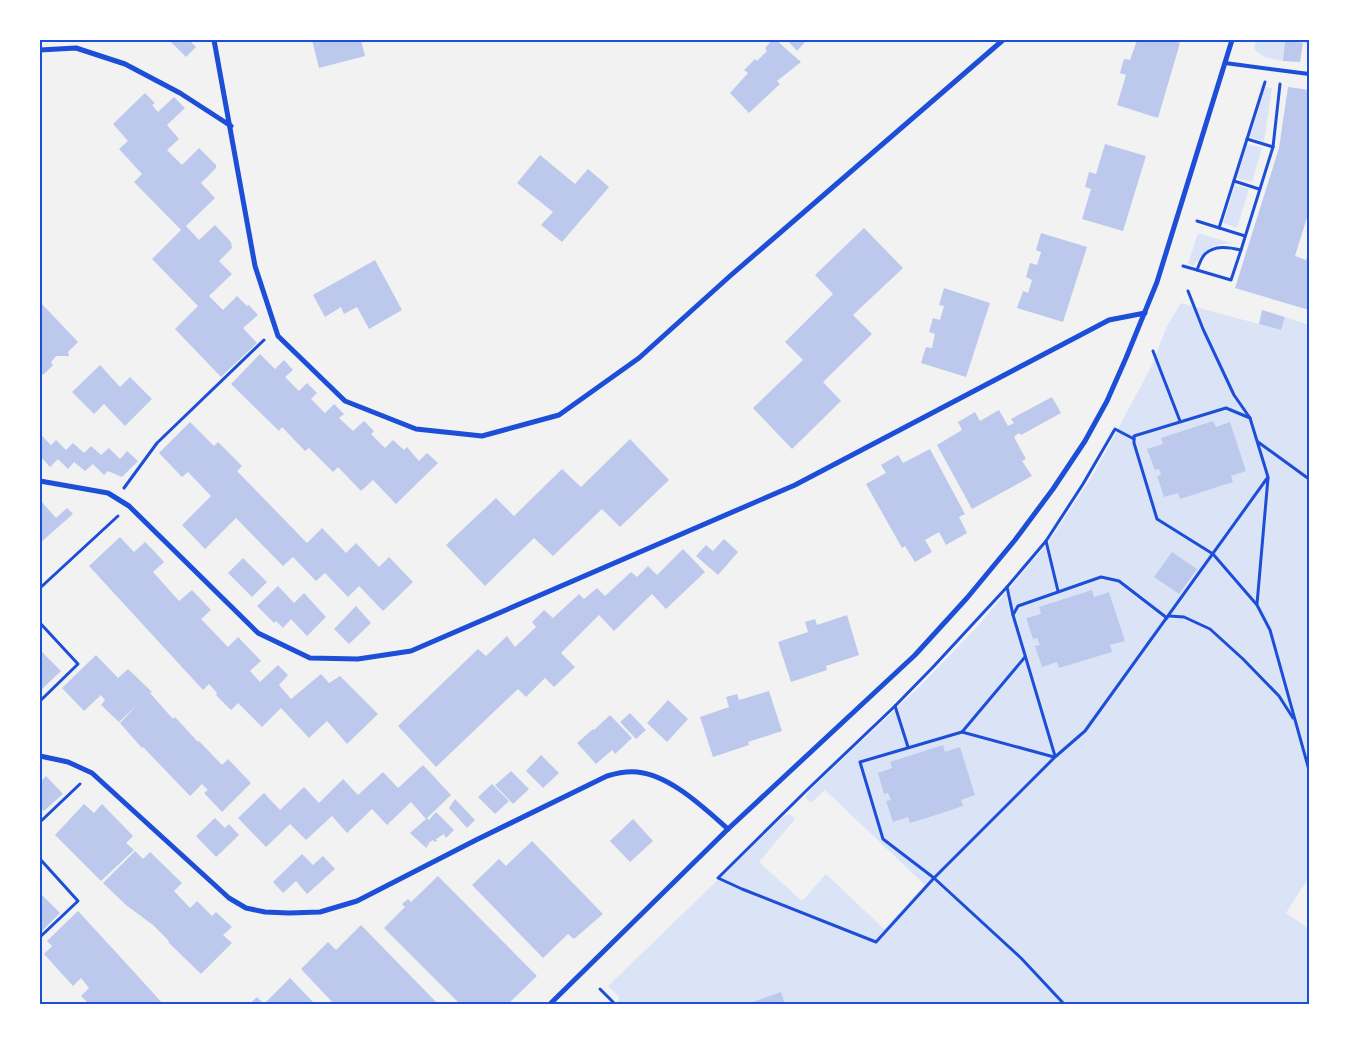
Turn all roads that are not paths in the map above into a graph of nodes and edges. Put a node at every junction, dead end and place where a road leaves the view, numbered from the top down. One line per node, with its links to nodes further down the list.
1 (214, 40): 7 (street)
2 (1003, 40): 7 (street)
3 (1232, 40): 5 (street)
4 (40, 50): 7 (street)
5 (1224, 63): 6 (lane); 8 (street)
6 (1309, 74)
7 (231, 126)
8 (1145, 314): 9 (street); 11 (street)
9 (40, 481)
10 (40, 756): 11 (street)
11 (728, 828): 12 (street)
12 (550, 1004)

